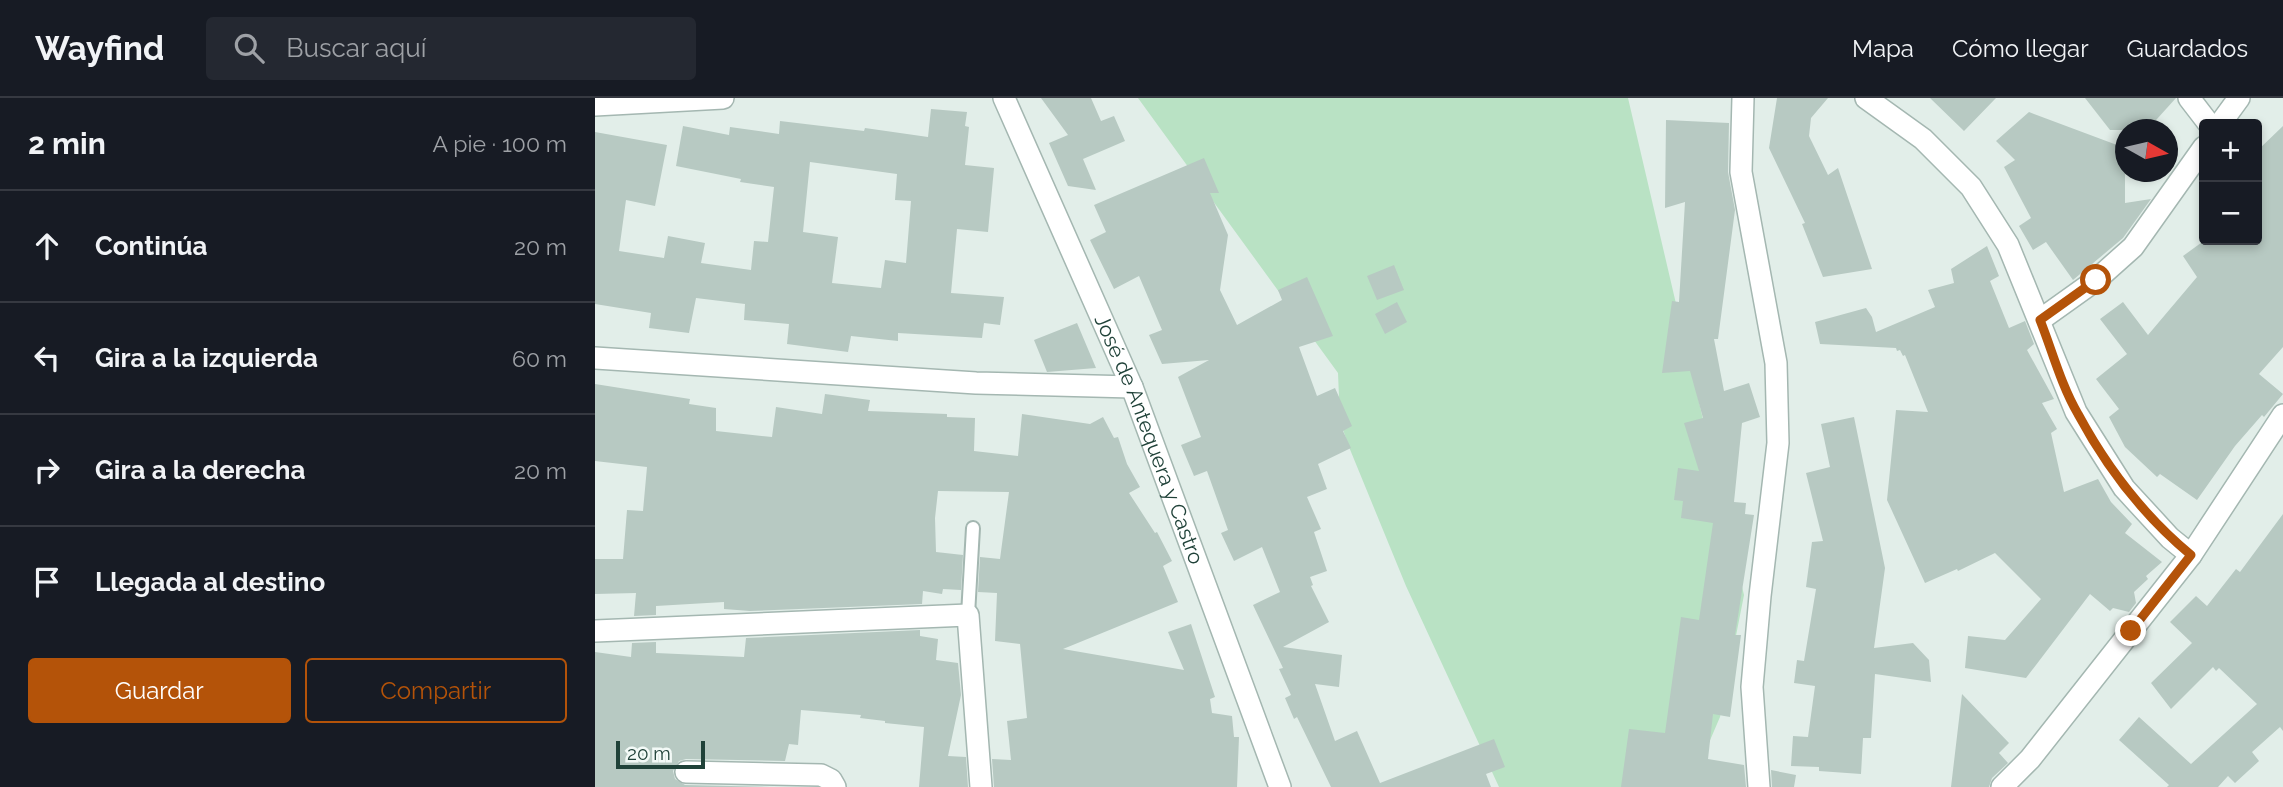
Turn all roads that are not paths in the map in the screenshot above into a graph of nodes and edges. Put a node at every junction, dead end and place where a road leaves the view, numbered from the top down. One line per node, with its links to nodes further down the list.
1 (723, 98): 7 (street)
2 (1004, 98): 13 (street, José de Antequera y Castro)
3 (1743, 98): 23 (street)
4 (1866, 98): 11 (street)
5 (2189, 98): 8 (street)
6 (2239, 98): 9 (street)
7 (595, 105)
8 (2205, 119)
9 (2224, 119)
10 (2199, 154): 11 (street)
11 (2040, 320): 16 (street)
12 (595, 358): 13 (street)
13 (1132, 387): 22 (street, José de Antequera y Castro)
14 (2283, 415): 16 (street)
15 (974, 527): 17 (lane)
16 (2191, 555): 24 (street)
17 (968, 615): 18 (street); 21 (street)
18 (595, 631)
19 (686, 772): 20 (street)
20 (835, 787)
21 (981, 787)
22 (1280, 787)
23 (1759, 787)
24 (2002, 787)

